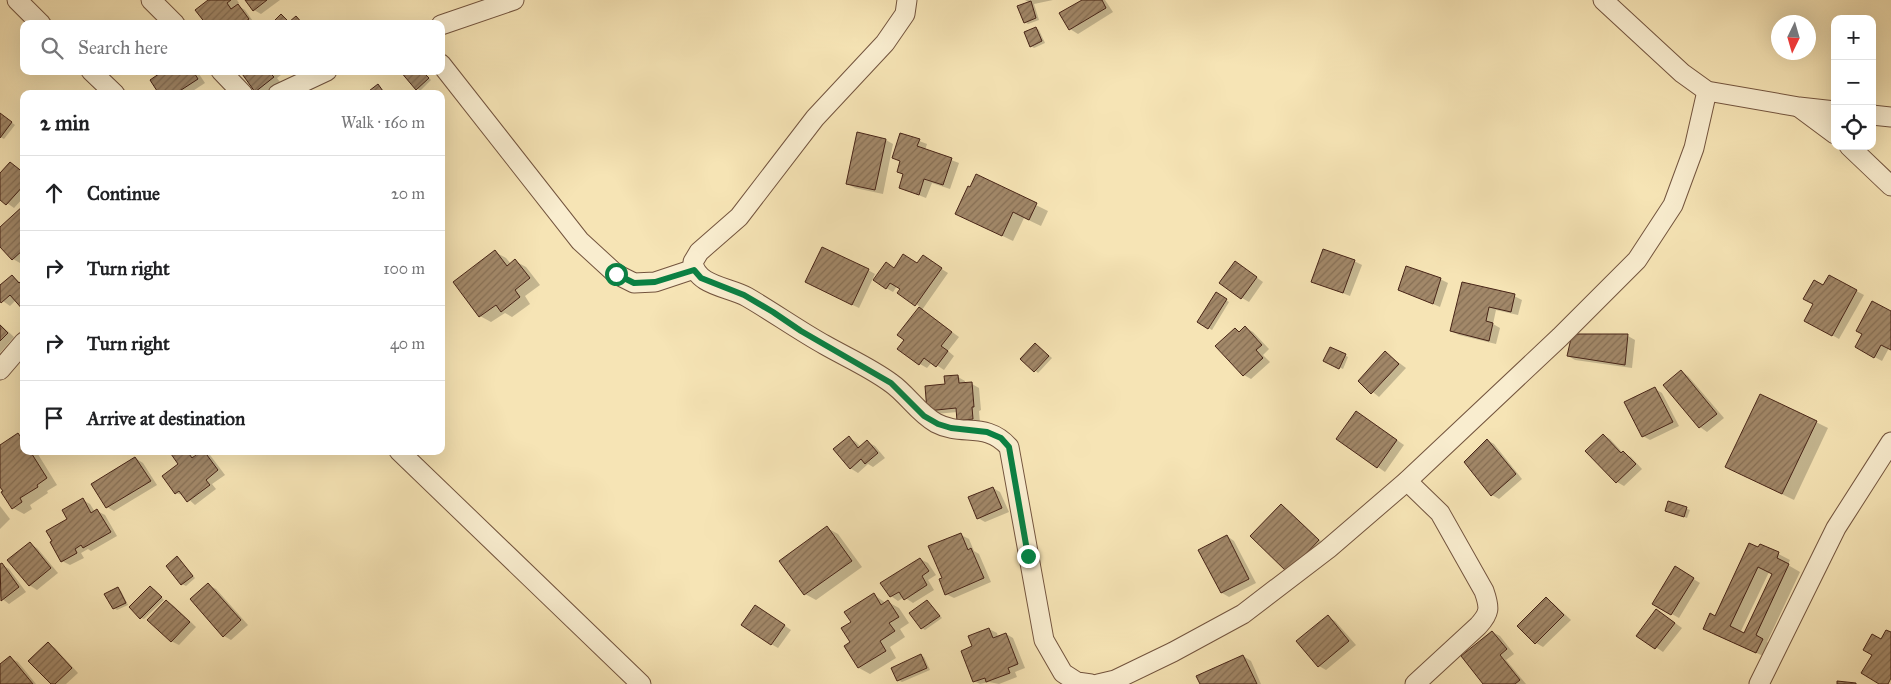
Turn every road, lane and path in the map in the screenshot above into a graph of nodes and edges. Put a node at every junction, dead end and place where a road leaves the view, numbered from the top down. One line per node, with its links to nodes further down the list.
1 (16, 0): 6 (street)
2 (150, 0): 7 (street)
3 (514, 0): 8 (street)
4 (907, 0): 24 (street)
5 (1603, 0): 16 (street)
6 (37, 20)
7 (171, 20)
8 (445, 25)
9 (445, 69): 24 (street)
10 (95, 75): 13 (street)
11 (225, 75): 14 (street)
12 (318, 75): 15 (street)
13 (111, 90)
14 (239, 90)
15 (287, 90)
16 (1707, 91): 17 (street); 29 (street)
17 (1799, 107): 18 (street); 21 (street)
18 (1831, 111)
19 (1876, 115): 20 (street)
20 (1891, 117)
21 (1831, 131)
22 (1853, 150): 23 (street)
23 (1891, 186)
24 (694, 270): 30 (street)
25 (20, 347): 26 (street)
26 (0, 370)
27 (1891, 442): 35 (street)
28 (403, 455): 31 (street)
29 (1407, 480): 33 (street); 34 (street)
30 (1063, 679): 32 (street)
31 (641, 684)
32 (1091, 684)
33 (1098, 684)
34 (1415, 684)
35 (1759, 684)

